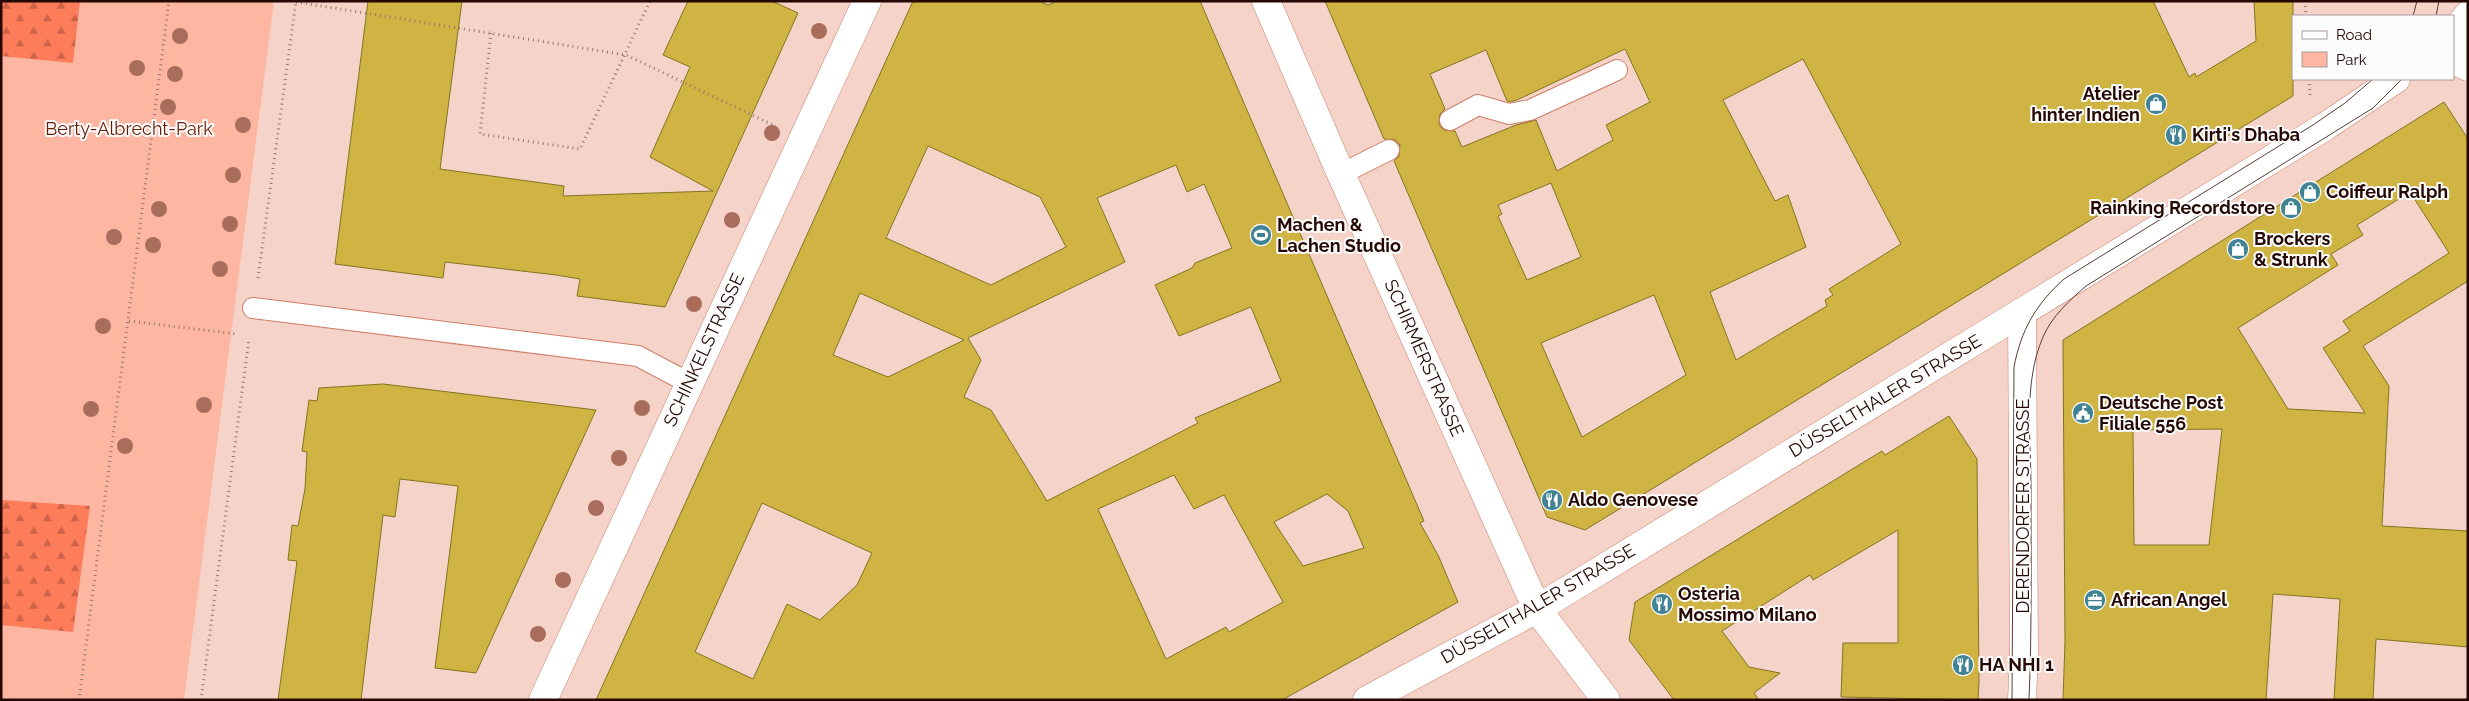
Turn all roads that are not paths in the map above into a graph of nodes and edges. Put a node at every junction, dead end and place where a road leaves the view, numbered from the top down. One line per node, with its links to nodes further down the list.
1 (867, 1): 16 (street, SCHINKELSTRASSE)
2 (1266, 1): 13 (street, SCHIRMERSTRASSE)
3 (2468, 15): 4 (street)
4 (2454, 32)
5 (2468, 46): 6 (street)
6 (2454, 49)
7 (2454, 60): 8 (street)
8 (2468, 67)
9 (1617, 70): 11 (lane)
10 (2394, 80): 15 (street, DÜSSELTHALER STRASSE)
11 (1450, 120)
12 (1389, 150): 13 (lane)
13 (1341, 174): 17 (street, SCHIRMERSTRASSE)
14 (253, 308): 16 (lane)
15 (2022, 312): 17 (street, DÜSSELTHALER STRASSE); 21 (street, DERENDORFER STRASSE)
16 (688, 383): 18 (street, SCHINKELSTRASSE)
17 (1537, 609): 19 (street, DÜSSELTHALER STRASSE); 20 (street, SCHIRMERSTRASSE)
18 (543, 700)
19 (1367, 700)
20 (1606, 700)
21 (2022, 700)

